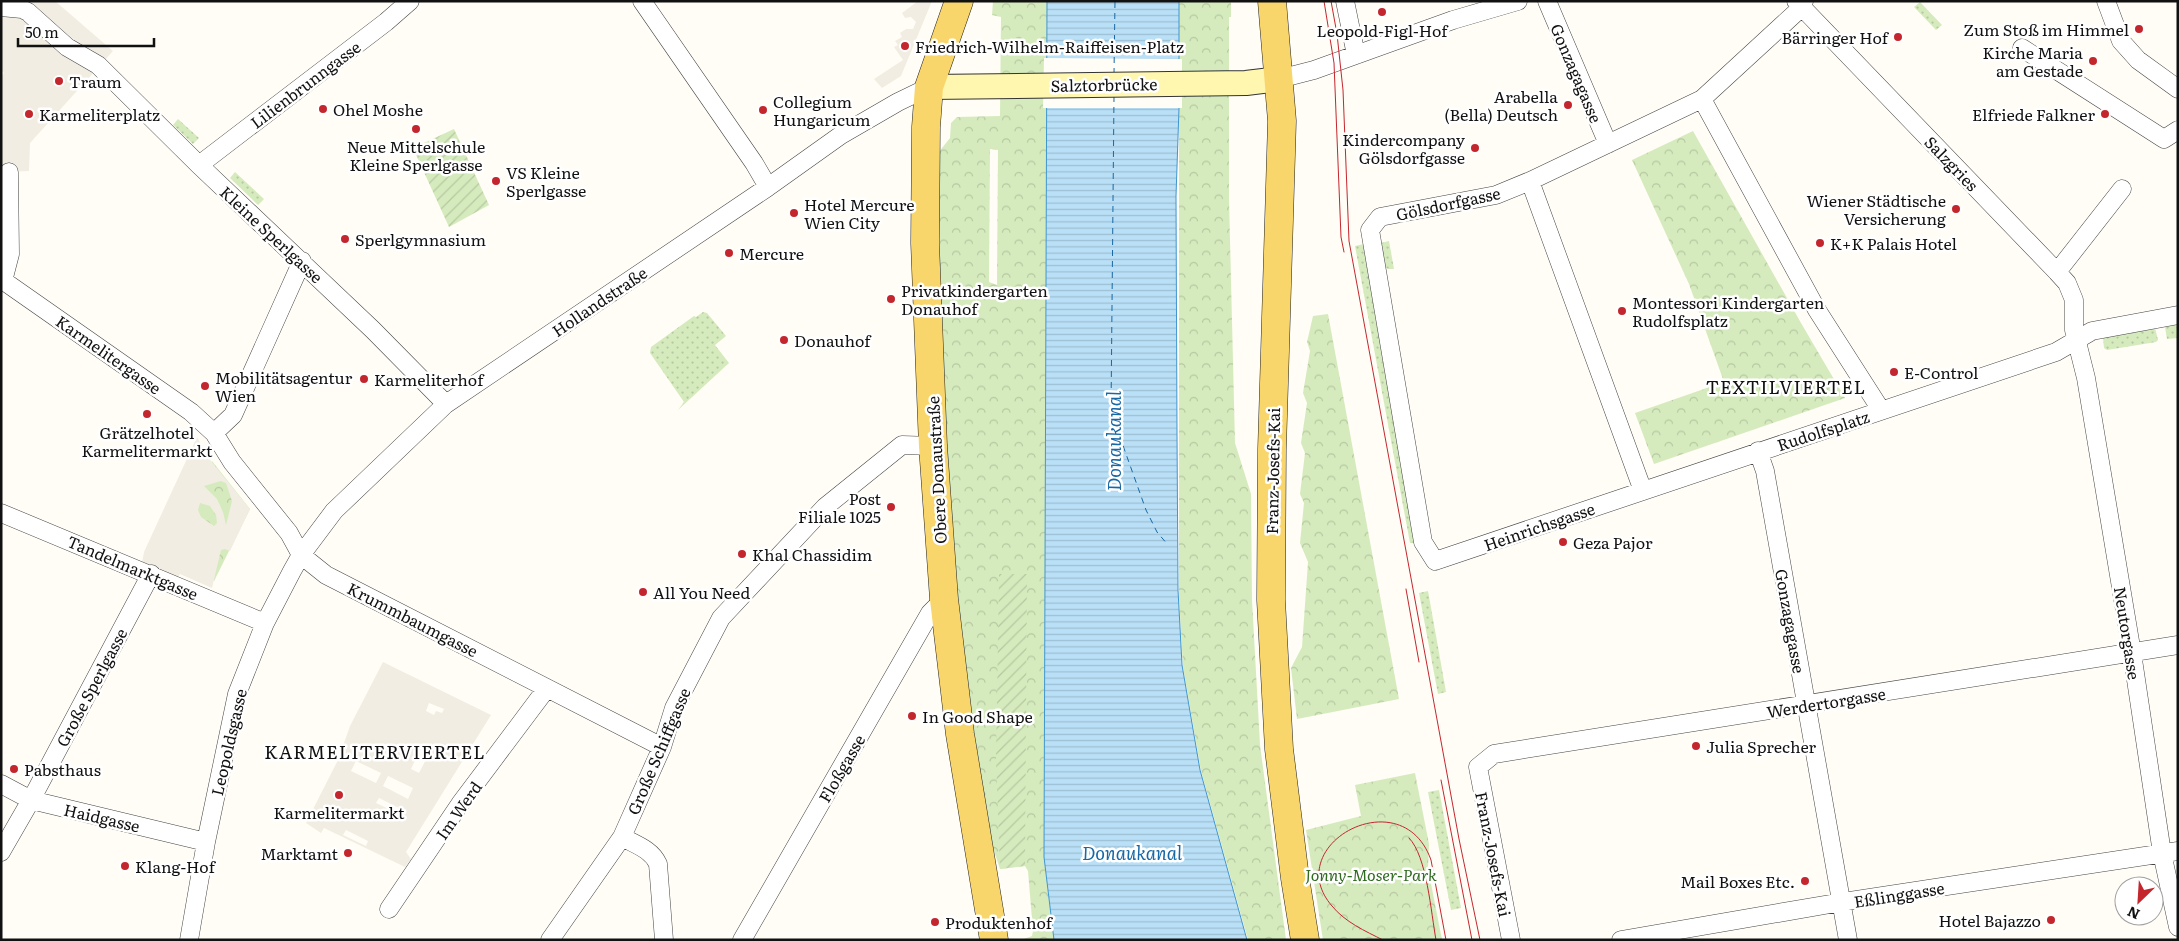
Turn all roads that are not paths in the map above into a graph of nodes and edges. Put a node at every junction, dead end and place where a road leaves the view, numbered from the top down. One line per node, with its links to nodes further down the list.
1 (410, 1): 19 (street, Lilienbrunngasse)
2 (642, 1): 22 (street)
3 (959, 1): 14 (main road, Obere Donaustraße)
4 (1272, 1): 13 (main road, Franz-Josefs-Kai)
5 (1345, 1): 12 (street)
6 (1518, 1): 12 (street)
7 (1547, 1): 18 (street, Gonzagagasse)
8 (2106, 1): 15 (street)
9 (1801, 3): 16 (street); 25 (street, Salzgries)
10 (1, 7): 19 (street, Kleine Sperlgasse)
11 (2022, 48): 17 (street)
12 (1356, 55): 13 (street)
13 (1279, 79): 14 (street, Salztorbrücke); 61 (main road, Franz-Josefs-Kai)
14 (929, 87): 22 (street, Hollandstraße); 32 (main road, Obere Donaustraße)
15 (2178, 89)
16 (1702, 99): 18 (street); 30 (street, Rudolfsplatz)
17 (2178, 130)
18 (1608, 144): 21 (street)
19 (199, 165): 24 (street, Kleine Sperlgasse)
20 (9, 172): 26 (street)
21 (1530, 181): 34 (street); 37 (street, Gölsdorfgasse)
22 (768, 186): 29 (street, Hollandstraße)
23 (2122, 189): 25 (street)
24 (302, 261): 29 (street, Kleine Sperlgasse); 31 (street)
25 (2057, 272): 28 (street, Salzgries)
26 (2, 280): 31 (street, Karmelitergasse)
27 (2178, 316): 28 (street)
28 (2077, 340): 30 (street); 42 (street, Neutorgasse)
29 (446, 404): 36 (street, Hollandstraße)
30 (1881, 410): 33 (street, Rudolfsplatz)
31 (214, 433): 36 (street, Krummbaumgasse)
32 (933, 446): 39 (main road, Obere Donaustraße); 45 (street, Große Schiffgasse)
33 (1758, 451): 34 (street, Rudolfsplatz); 44 (street, Gonzagagasse)
34 (1644, 491): 37 (street, Heinrichsgasse)
35 (1, 513): 38 (street, Tandelmarktgasse)
36 (301, 555): 40 (street, Leopoldsgasse); 43 (street, Krummbaumgasse)
37 (1435, 561)
38 (151, 574): 40 (street, Tandelmarktgasse); 48 (street, Große Sperlgasse)
39 (944, 599): 59 (street, Floßgasse); 60 (main road, Obere Donaustraße)
40 (265, 622): 50 (street, Leopoldsgasse)
41 (2178, 646): 42 (street, Werdertorgasse)
42 (2132, 653): 44 (street, Werdertorgasse); 52 (street, Neutorgasse)
43 (547, 688): 45 (street, Krummbaumgasse); 54 (street, Im Werd)
44 (1806, 706): 46 (street, Werdertorgasse); 53 (street, Gonzagagasse)
45 (662, 746): 49 (street, Große Schiffgasse)
46 (1478, 767): 62 (street, Franz-Josefs-Kai)
47 (1, 784): 48 (street, Haidgasse)
48 (31, 800): 50 (street, Haidgasse); 51 (street, Große Sperlgasse)
49 (622, 838): 57 (street, Große Schiffgasse); 58 (street)
50 (206, 842): 56 (street, Leopoldsgasse)
51 (1, 852)
52 (2170, 852): 53 (street, Eßlinggasse); 55 (street, Neutorgasse)
53 (1842, 902): 63 (street, Eßlinggasse); 64 (street, Gonzagagasse)
54 (389, 909)
55 (2178, 927)
56 (189, 940)
57 (550, 940)
58 (664, 940)
59 (742, 940)
60 (994, 940)
61 (1305, 940)
62 (1511, 940)
63 (1621, 940)
64 (1848, 940)

